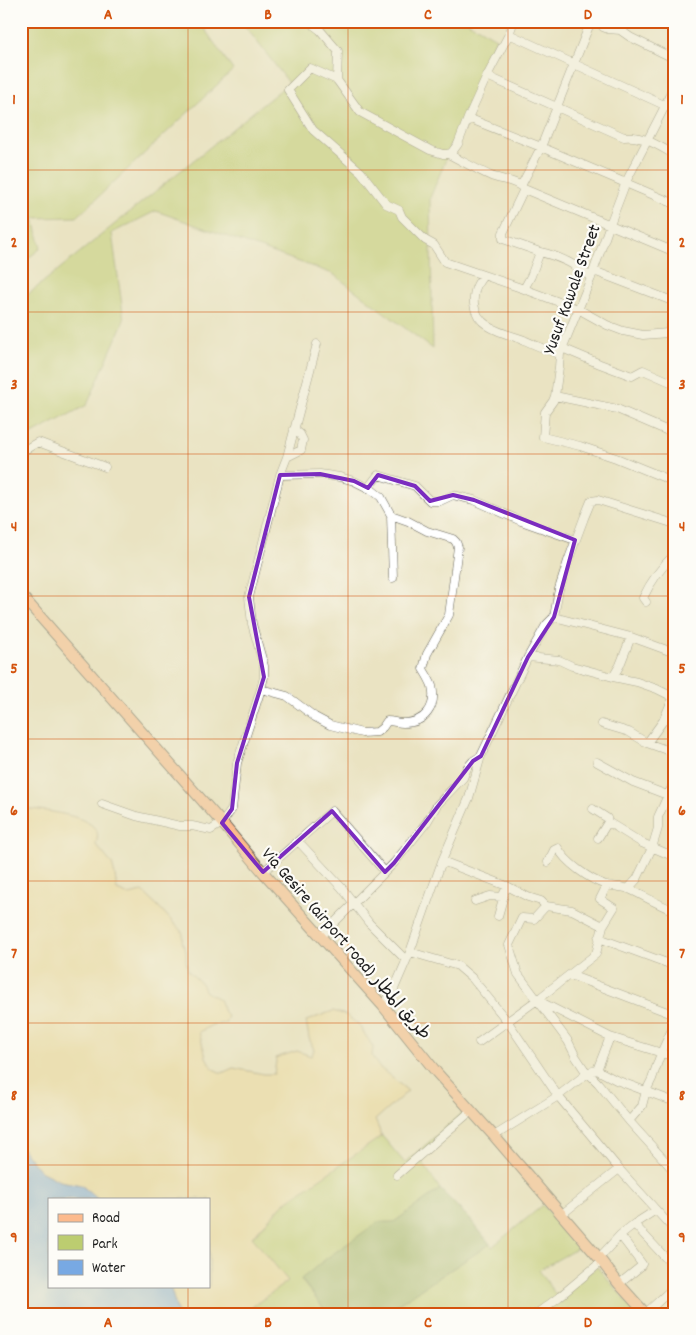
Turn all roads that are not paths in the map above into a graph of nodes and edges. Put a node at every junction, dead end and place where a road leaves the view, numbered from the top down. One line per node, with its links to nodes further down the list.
1 (308, 21): 9 (street)
2 (514, 21): 5 (street)
3 (600, 21): 6 (street)
4 (589, 22): 7 (street)
5 (509, 34): 7 (street); 8 (street)
6 (675, 59)
7 (574, 63): 11 (street); 12 (street)
8 (487, 76): 11 (street); 14 (street)
9 (337, 80): 17 (street); 26 (street)
10 (675, 82): 12 (street, Yusuf Kawale Street)
11 (557, 106): 15 (street); 16 (street)
12 (664, 106): 13 (street); 15 (street, Yusuf Kawale Street)
13 (675, 110)
14 (468, 118): 16 (street); 17 (street)
15 (647, 140): 18 (street); 19 (street, Yusuf Kawale Street)
16 (541, 147): 19 (street); 20 (street)
17 (448, 154): 20 (street)
18 (675, 155)
19 (626, 182): 21 (street); 22 (street, Yusuf Kawale Street)
20 (522, 188): 22 (street); 23 (street)
21 (675, 204)
22 (610, 224): 24 (street); 25 (street, Yusuf Kawale Street)
23 (540, 252): 25 (street); 27 (street)
24 (675, 252)
25 (593, 274): 28 (street); 29 (street, Yusuf Kawale Street)
26 (483, 276): 27 (street); 33 (street)
27 (524, 289): 29 (street)
28 (675, 302)
29 (578, 309): 31 (street); 33 (street, Yusuf Kawale Street)
30 (675, 317): 31 (street)
31 (671, 335)
32 (317, 344): 36 (street)
33 (561, 351): 34 (street); 35 (street, Yusuf Kawale Street)
34 (675, 384)
35 (555, 396): 37 (street); 42 (street, Yusuf Kawale Street)
36 (294, 429): 39 (street); 39 (street)
37 (675, 434)
38 (21, 452): 40 (street)
39 (286, 456): 41 (street)
40 (105, 468)
41 (280, 475): 43 (street); 57 (street)
42 (675, 482)
43 (368, 488): 44 (street); 46 (street)
44 (391, 515): 48 (street); 57 (street)
45 (675, 524): 46 (street)
46 (575, 540): 52 (street)
47 (674, 556): 50 (street)
48 (393, 578)
49 (21, 595): 51 (main road, Via Gesire (airport road) طريق المطار)
50 (646, 602)
51 (26, 605): 69 (main road, Via Gesire (airport road) طريق المطار)
52 (554, 617): 53 (street); 55 (street)
53 (631, 637): 54 (street); 56 (street)
54 (675, 653)
55 (528, 657): 56 (street); 62 (street)
56 (613, 677): 58 (street)
57 (261, 689): 69 (street)
58 (674, 698): 60 (street)
59 (602, 724): 60 (street)
60 (647, 743): 61 (street)
61 (675, 753)
62 (482, 756): 74 (street); 77 (street)
63 (597, 762): 65 (street)
64 (675, 780): 65 (street)
65 (671, 796): 72 (street)
66 (102, 804): 69 (street)
67 (593, 809): 68 (street)
68 (608, 822): 70 (street); 72 (street)
69 (222, 823): 76 (main road, Via Gesire (airport road) طريق المطار)
70 (598, 838)
71 (298, 841): 76 (street); 77 (street); 82 (street)
72 (652, 848): 73 (street); 80 (street)
73 (675, 857)
74 (442, 861): 79 (street); 89 (street)
75 (548, 862): 78 (street)
76 (263, 872): 87 (main road, Via Gesire (airport road) طريق المطار)
77 (385, 872): 82 (street)
78 (607, 885): 80 (street); 86 (street)
79 (506, 889): 81 (street); 83 (street); 85 (street)
80 (628, 889): 84 (street)
81 (475, 901)
82 (354, 903): 87 (street); 90 (street)
83 (546, 906): 86 (street); 93 (street)
84 (675, 911)
85 (498, 916)
86 (603, 926): 88 (street)
87 (320, 937): 94 (main road, Via Gesire (airport road) طريق المطار)
88 (599, 938): 91 (street); 92 (street)
89 (410, 952): 90 (street); 96 (street)
90 (406, 960): 94 (street)
91 (675, 966)
92 (570, 975): 93 (street); 95 (street)
93 (537, 1000): 96 (street); 98 (street); 102 (street)
94 (382, 1006): 106 (main road, Via Gesire (airport road) طريق المطار)
95 (675, 1015)
96 (508, 1022): 99 (street); 104 (street)
97 (675, 1023): 100 (street)
98 (610, 1037): 100 (street); 102 (street)
99 (479, 1042)
100 (661, 1053): 101 (street); 103 (street)
101 (675, 1058)
102 (593, 1071): 103 (street); 104 (street); 107 (street)
103 (646, 1091): 105 (street); 107 (street)
104 (558, 1096): 108 (street); 109 (street)
105 (675, 1102)
106 (471, 1111): 108 (main road, Via Gesire (airport road) طريق المطار); 111 (street)
107 (629, 1120): 110 (street)
108 (494, 1136): 113 (main road, Via Gesire (airport road) طريق المطار)
109 (619, 1169): 112 (street); 113 (street)
110 (675, 1172)
111 (397, 1175)
112 (656, 1210): 114 (street); 115 (street)
113 (561, 1215): 117 (main road, Via Gesire (airport road) طريق المطار)
114 (634, 1224): 116 (street); 118 (street)
115 (675, 1231)
116 (620, 1236): 117 (street); 119 (street)
117 (600, 1260): 119 (main road, Via Gesire (airport road) طريق المطار); 121 (street)
118 (675, 1268)
119 (619, 1284): 122 (main road, Via Gesire (airport road) طريق المطار)
120 (675, 1286): 122 (street)
121 (536, 1314)
122 (646, 1314)

